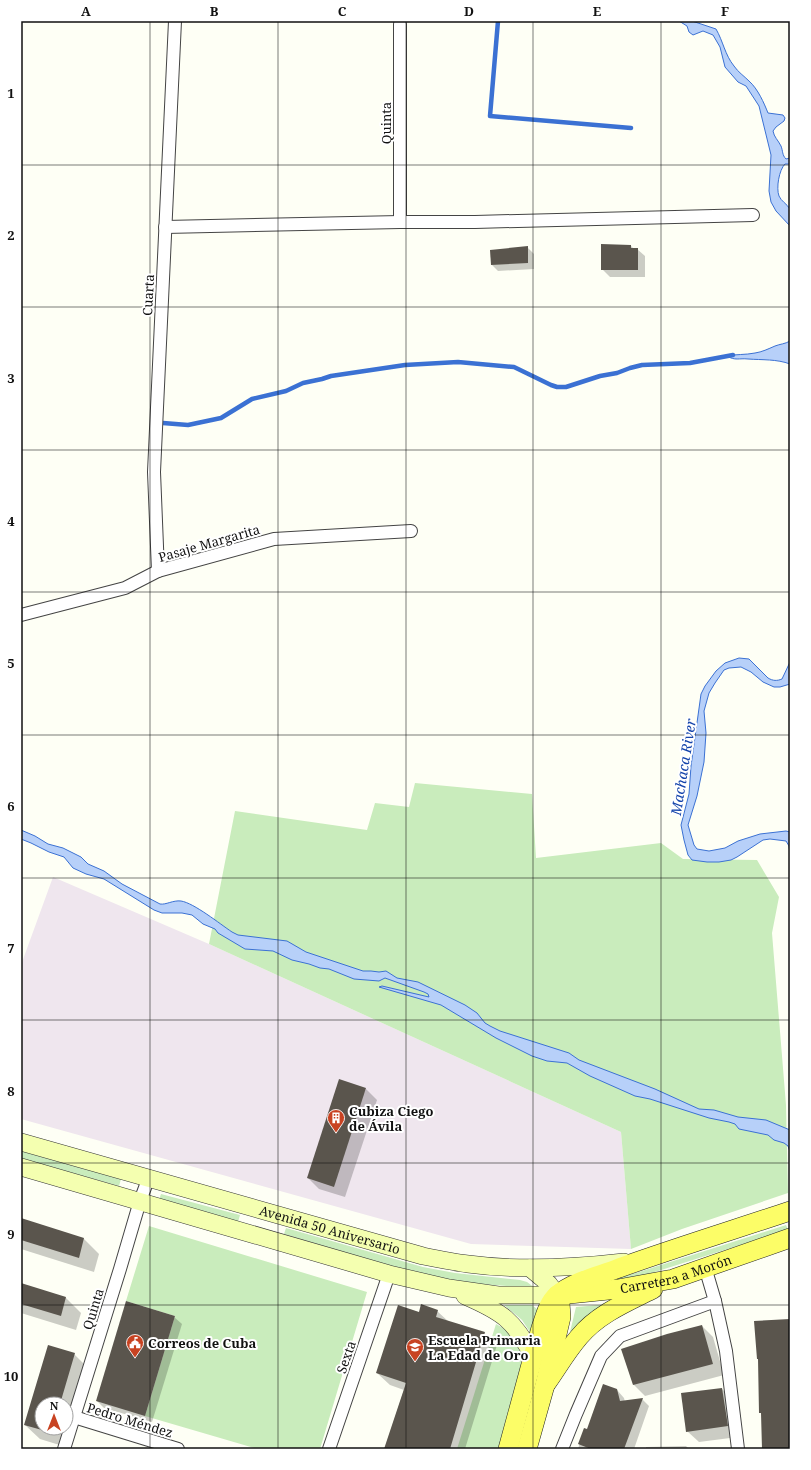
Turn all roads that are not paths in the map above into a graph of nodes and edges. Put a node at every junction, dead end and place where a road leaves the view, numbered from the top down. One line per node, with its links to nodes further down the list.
1 (175, 21): 5 (street, Cuarta)
2 (400, 24): 4 (street, Quinta)
3 (753, 215): 4 (street)
4 (400, 222): 5 (street)
5 (165, 227): 7 (street, Cuarta)
6 (411, 531): 7 (street, Pasaje Margarita)
7 (158, 571): 8 (street, Pasaje Margarita)
8 (21, 615)
9 (21, 1142): 11 (main road, Avenida 50 Aniversario)
10 (21, 1167): 12 (main road, Avenida 50 Aniversario)
11 (149, 1177): 12 (street, Quinta); 14 (main road, Avenida 50 Aniversario)
12 (140, 1201): 15 (main road, Avenida 50 Aniversario); 27 (street, Quinta)
13 (790, 1211): 17 (main road, Carretera a Morón)
14 (269, 1212): 15 (main road); 19 (main road, Avenida 50 Aniversario)
15 (262, 1237): 20 (main road, Avenida 50 Aniversario)
16 (790, 1238): 18 (main road, Carretera a Morón)
17 (645, 1259): 19 (main road, Avenida 50 Aniversario); 23 (main road, Carretera a Morón)
18 (706, 1267): 21 (main road, Carretera a Morón); 24 (street)
19 (530, 1268): 23 (main road)
20 (389, 1274): 22 (main road, Avenida 50 Aniversario); 31 (street, Sexta)
21 (673, 1279): 23 (main road, Carretera a Morón); 26 (main road)
22 (449, 1288): 23 (main road, Avenida 50 Aniversario); 25 (main road)
23 (557, 1295): 25 (main road); 26 (main road)
24 (715, 1301): 34 (street); 35 (street)
25 (533, 1356): 32 (main road)
26 (545, 1385): 33 (main road)
27 (74, 1417): 30 (street, Pedro Méndez)
28 (68, 1436): 29 (street, Quinta)
29 (64, 1449)
30 (178, 1449)
31 (329, 1449)
32 (508, 1449)
33 (527, 1449)
34 (562, 1449)
35 (738, 1449)

